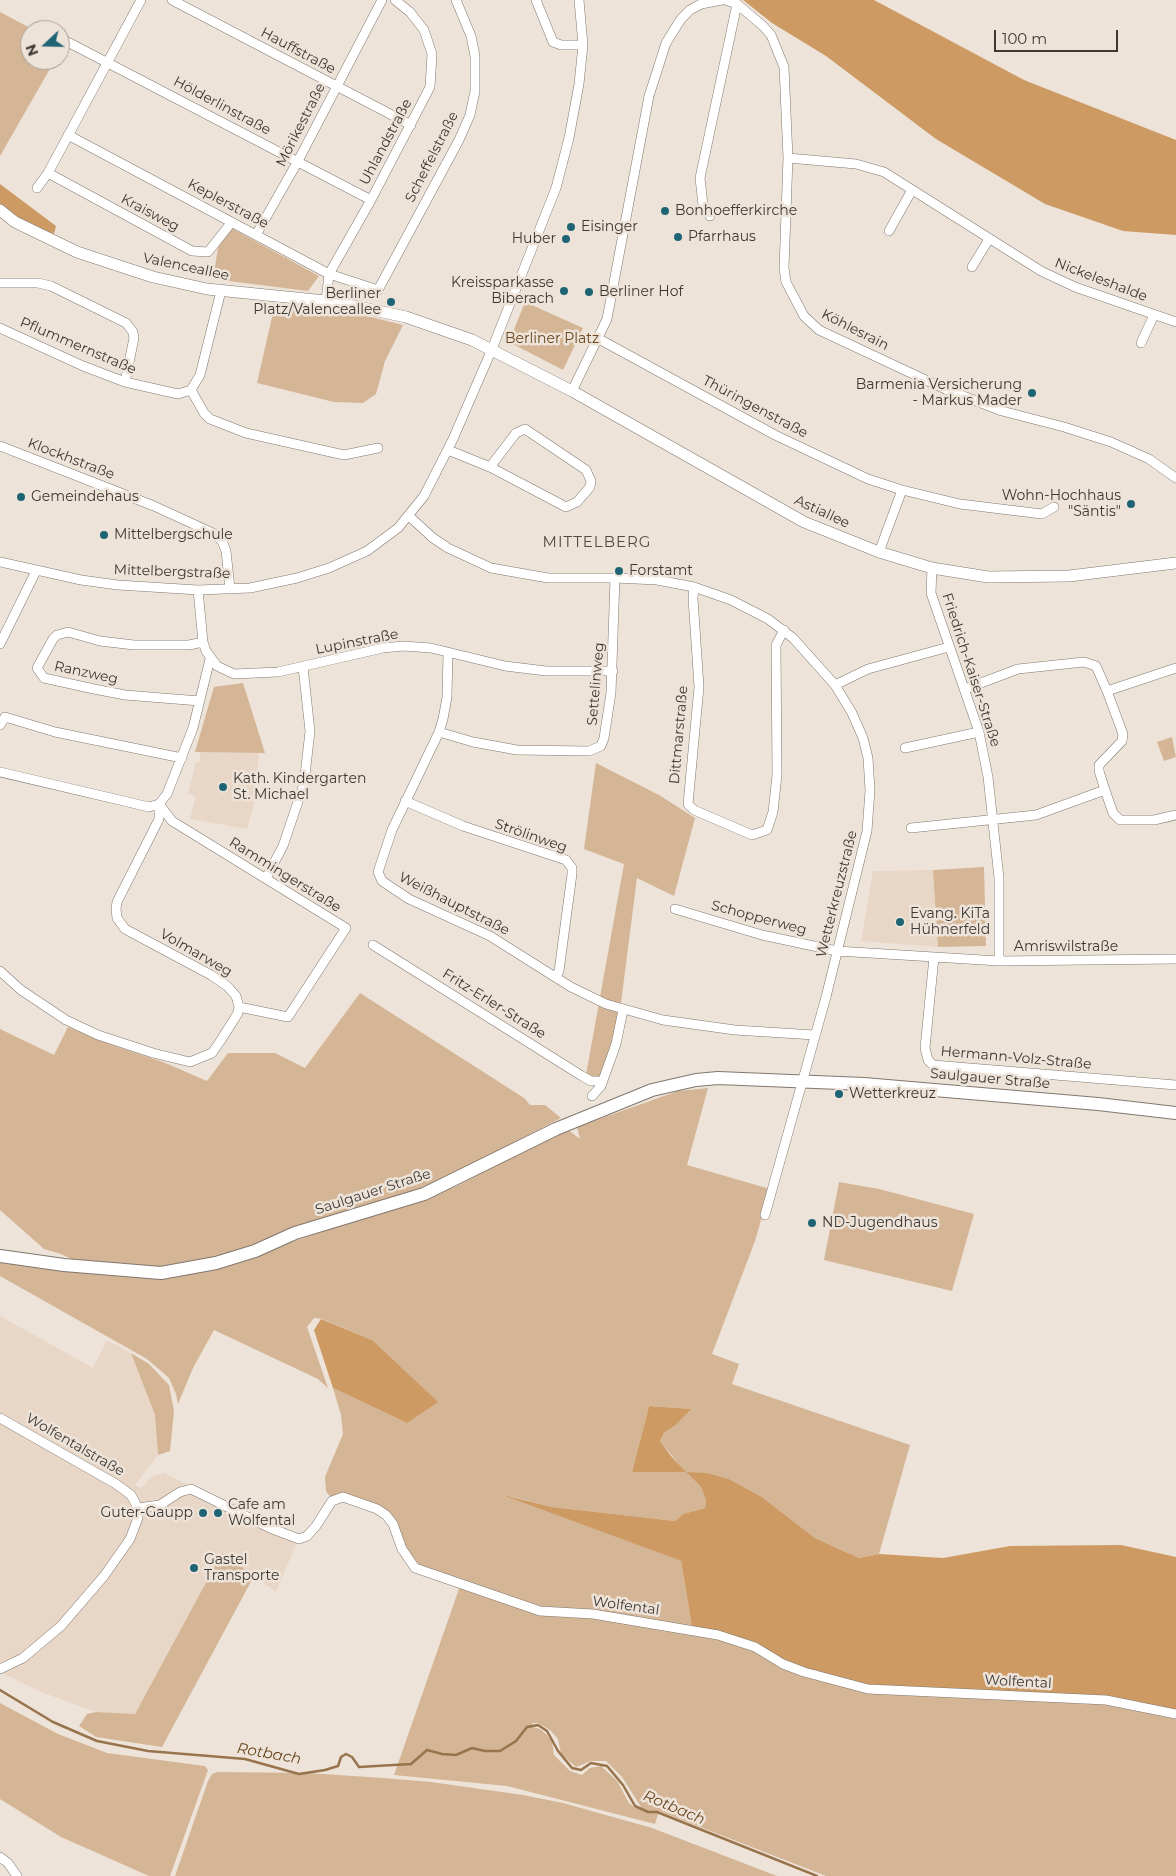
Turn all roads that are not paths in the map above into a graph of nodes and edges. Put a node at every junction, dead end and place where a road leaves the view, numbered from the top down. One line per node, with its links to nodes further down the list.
1 (141, 0): 12 (street)
2 (172, 0): 13 (street, Hauffstraße)
3 (382, 0): 13 (street, Mörikestraße)
4 (395, 0): 14 (street, Uhlandstraße)
5 (456, 0): 31 (street, Scheffelstraße)
6 (536, 0): 11 (street)
7 (579, 0): 11 (street, Mittelbergstraße)
8 (724, 0): 9 (street, Köhlesrain); 37 (street, Köhlesrain)
9 (737, 4): 16 (street, Köhlesrain); 23 (street)
10 (70, 43): 12 (street, Hölderlinstraße)
11 (582, 45): 39 (street, Mittelbergstraße)
12 (108, 62): 15 (street); 17 (street, Hölderlinstraße)
13 (336, 87): 14 (street, Hauffstraße); 17 (street, Mörikestraße)
14 (411, 125): 21 (street, Uhlandstraße)
15 (68, 135): 18 (street); 24 (street, Keplerstraße)
16 (788, 158): 20 (street, Nickeleshalde); 47 (street, Köhlesrain)
17 (298, 162): 21 (street, Hölderlinstraße); 26 (street, Mörikestraße)
18 (48, 173): 19 (street); 24 (street, Kraisweg)
19 (37, 188)
20 (912, 190): 25 (street); 27 (street, Nickeleshalde)
21 (371, 200): 29 (street, Uhlandstraße)
22 (0, 210): 32 (street, Valenceallee)
23 (710, 216)
24 (231, 223): 26 (street, Keplerstraße)
25 (889, 230)
26 (256, 235): 29 (street, Keplerstraße)
27 (989, 239): 28 (street); 34 (street, Nickeleshalde)
28 (972, 267)
29 (329, 274): 31 (street, Keplerstraße); 33 (street, Uhlandstraße)
30 (0, 283): 40 (street)
31 (378, 290)
32 (221, 291): 33 (street, Valenceallee); 41 (street)
33 (326, 301): 39 (street, Valenceallee)
34 (1154, 315): 35 (street, Nickeleshalde); 38 (street, Nickeleshalde)
35 (1176, 322)
36 (0, 328): 40 (street, Pflummernstraße)
37 (599, 339): 42 (street, Köhlesrain); 48 (street, Thüringenstraße)
38 (1141, 343)
39 (492, 349): 42 (street, Astiallee); 45 (street, Mittelbergstraße)
40 (125, 382): 41 (street, Pflummernstraße)
41 (191, 390): 44 (street)
42 (572, 391): 51 (street, Astiallee)
43 (0, 446): 58 (street, Klockhstraße)
44 (378, 448)
45 (448, 450): 46 (street); 50 (street, Mittelbergstraße)
46 (490, 467): 46 (street)
47 (1176, 478)
48 (902, 490): 49 (street, Thüringenstraße); 51 (street)
49 (1054, 507)
50 (409, 516): 56 (street, Wetterkreuzstraße); 58 (street, Mittelbergstraße)
51 (879, 552): 54 (street, Astiallee)
52 (0, 562): 55 (street, Mittelbergstraße)
53 (1176, 563): 54 (street, Astiallee)
54 (932, 568): 63 (street, Friedrich-Kaiser-Straße)
55 (36, 571): 59 (street, Mittelbergstraße); 62 (street)
56 (615, 578): 57 (street, Wetterkreuzstraße); 68 (street, Settelinweg)
57 (694, 587): 60 (street, Wetterkreuzstraße); 60 (street, Dittmarstraße)
58 (230, 589): 59 (street, Mittelbergstraße)
59 (198, 590): 61 (street)
60 (784, 630): 69 (street, Wetterkreuzstraße)
61 (202, 642): 65 (street); 72 (street, Ranzweg)
62 (0, 644)
63 (948, 647): 69 (street); 70 (street, Friedrich-Kaiser-Straße)
64 (448, 653): 66 (street, Lupinstraße); 68 (street, Lupinstraße); 74 (street, Weißhauptstraße)
65 (210, 659): 66 (street, Lupinstraße); 72 (street)
66 (303, 667): 85 (street)
67 (1176, 668): 71 (street)
68 (613, 671): 74 (street, Settelinweg)
69 (835, 685): 88 (street, Wetterkreuzstraße)
70 (965, 689): 71 (street); 75 (street, Friedrich-Kaiser-Straße)
71 (1108, 691): 79 (street)
72 (200, 701): 77 (street)
73 (0, 724): 77 (street)
74 (439, 732): 80 (street, Weißhauptstraße)
75 (979, 732): 76 (street); 83 (street, Friedrich-Kaiser-Straße)
76 (905, 748)
77 (182, 758): 81 (street)
78 (0, 772): 81 (street)
79 (1105, 790): 82 (street); 83 (street)
80 (405, 801): 93 (street, Weißhauptstraße); 93 (street, Strölinweg)
81 (159, 804): 85 (street, Rammingerstraße); 94 (street, Volmarweg)
82 (1176, 815)
83 (994, 820): 84 (street); 91 (street, Friedrich-Kaiser-Straße)
84 (911, 828)
85 (266, 878): 94 (street, Rammingerstraße)
86 (675, 909): 88 (street, Schopperweg)
87 (373, 945): 97 (street, Fritz-Erler-Straße)
88 (837, 951): 89 (street, Amriswilstraße); 96 (street, Wetterkreuzstraße)
89 (934, 957): 91 (street, Amriswilstraße); 99 (street, Hermann-Volz-Straße)
90 (1176, 959): 91 (street, Amriswilstraße)
91 (999, 961)
92 (0, 971): 94 (street)
93 (556, 977): 95 (street, Weißhauptstraße)
94 (239, 1007)
95 (623, 1010): 96 (street, Weißhauptstraße); 97 (street)
96 (815, 1034): 98 (street, Wetterkreuzstraße)
97 (603, 1081): 100 (street)
98 (802, 1081): 101 (main road, Saulgauer Straße); 102 (street); 103 (main road, Saulgauer Straße)
99 (1176, 1085)
100 (592, 1096)
101 (1176, 1113)
102 (765, 1215)
103 (0, 1256)
104 (0, 1418): 105 (street, Wolfentalstraße)
105 (136, 1504): 106 (street); 107 (street, Wolfental)
106 (0, 1670)
107 (1176, 1714)
108 (0, 1857): 109 (street)
109 (17, 1876)

